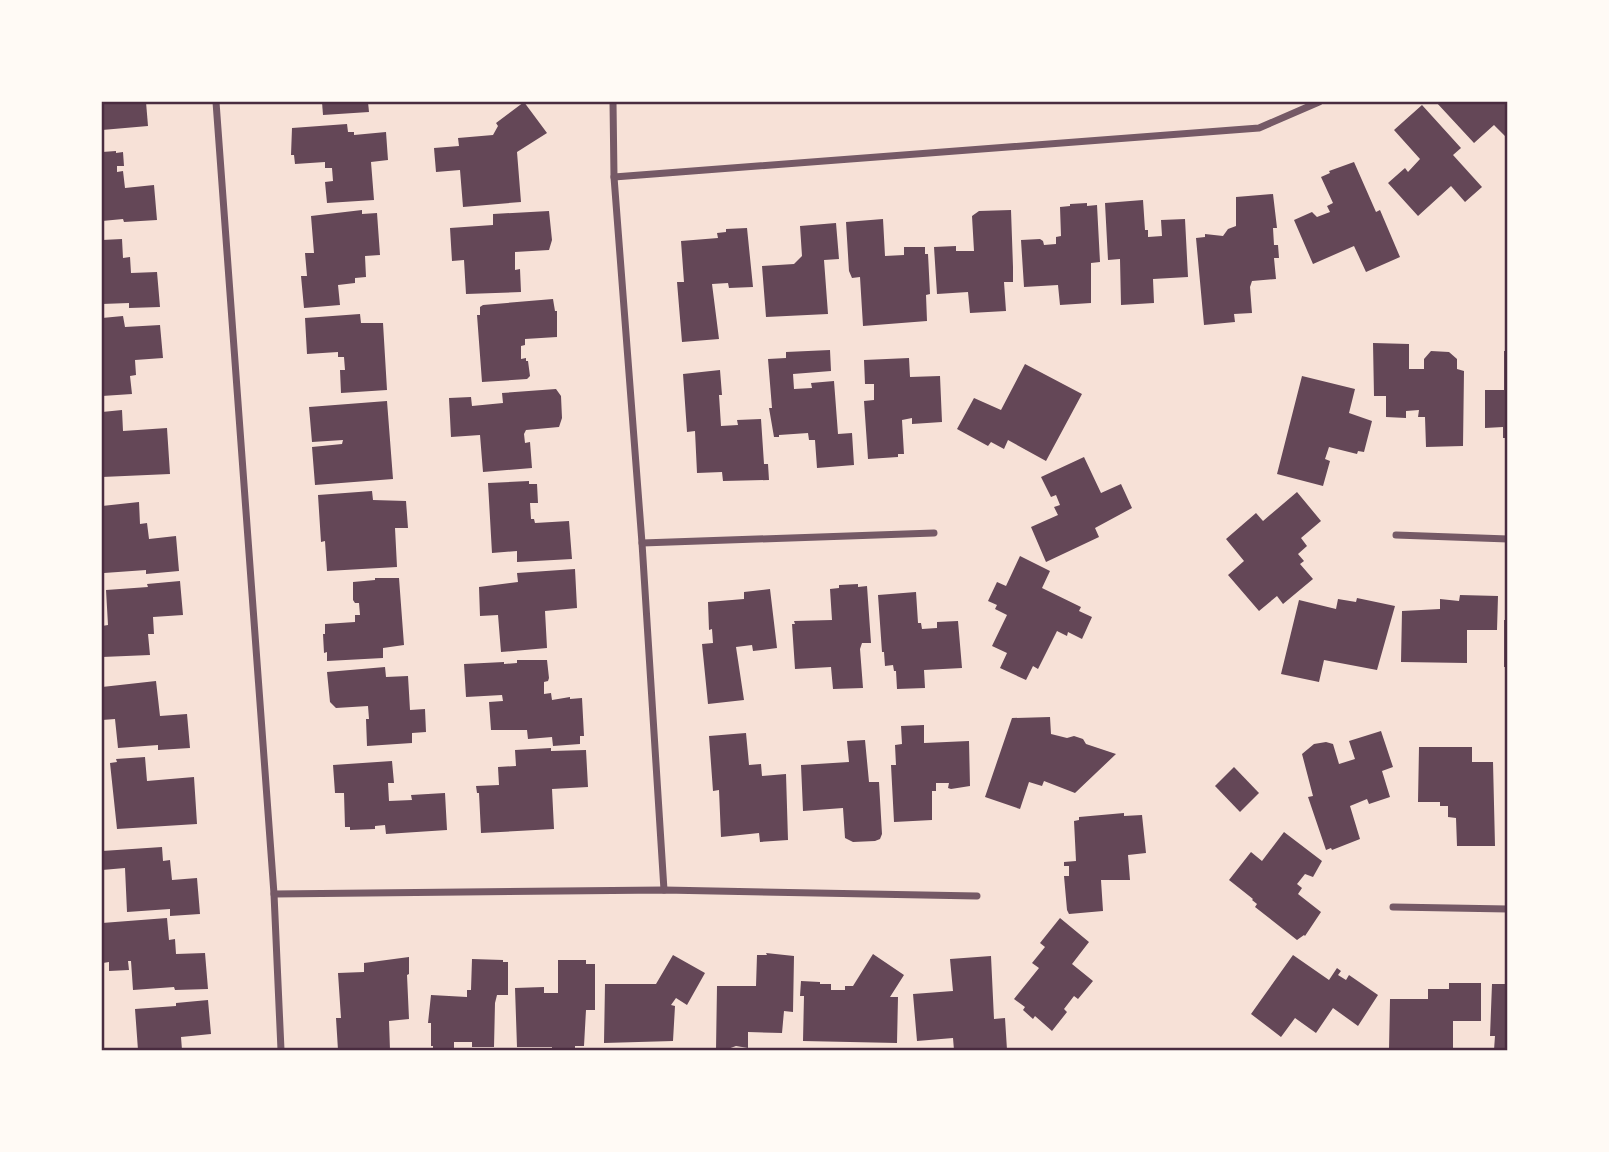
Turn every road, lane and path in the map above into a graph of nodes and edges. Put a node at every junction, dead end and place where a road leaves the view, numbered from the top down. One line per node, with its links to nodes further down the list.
1 (216, 102): 10 (street)
2 (613, 102): 4 (street)
3 (1319, 102): 4 (street)
4 (614, 177): 8 (street)
5 (934, 533): 8 (street)
6 (1396, 535): 7 (street)
7 (1507, 539)
8 (642, 543): 9 (street)
9 (664, 890): 10 (street); 11 (street)
10 (274, 894): 14 (street)
11 (977, 897)
12 (1393, 907): 13 (street)
13 (1507, 909)
14 (281, 1051)

